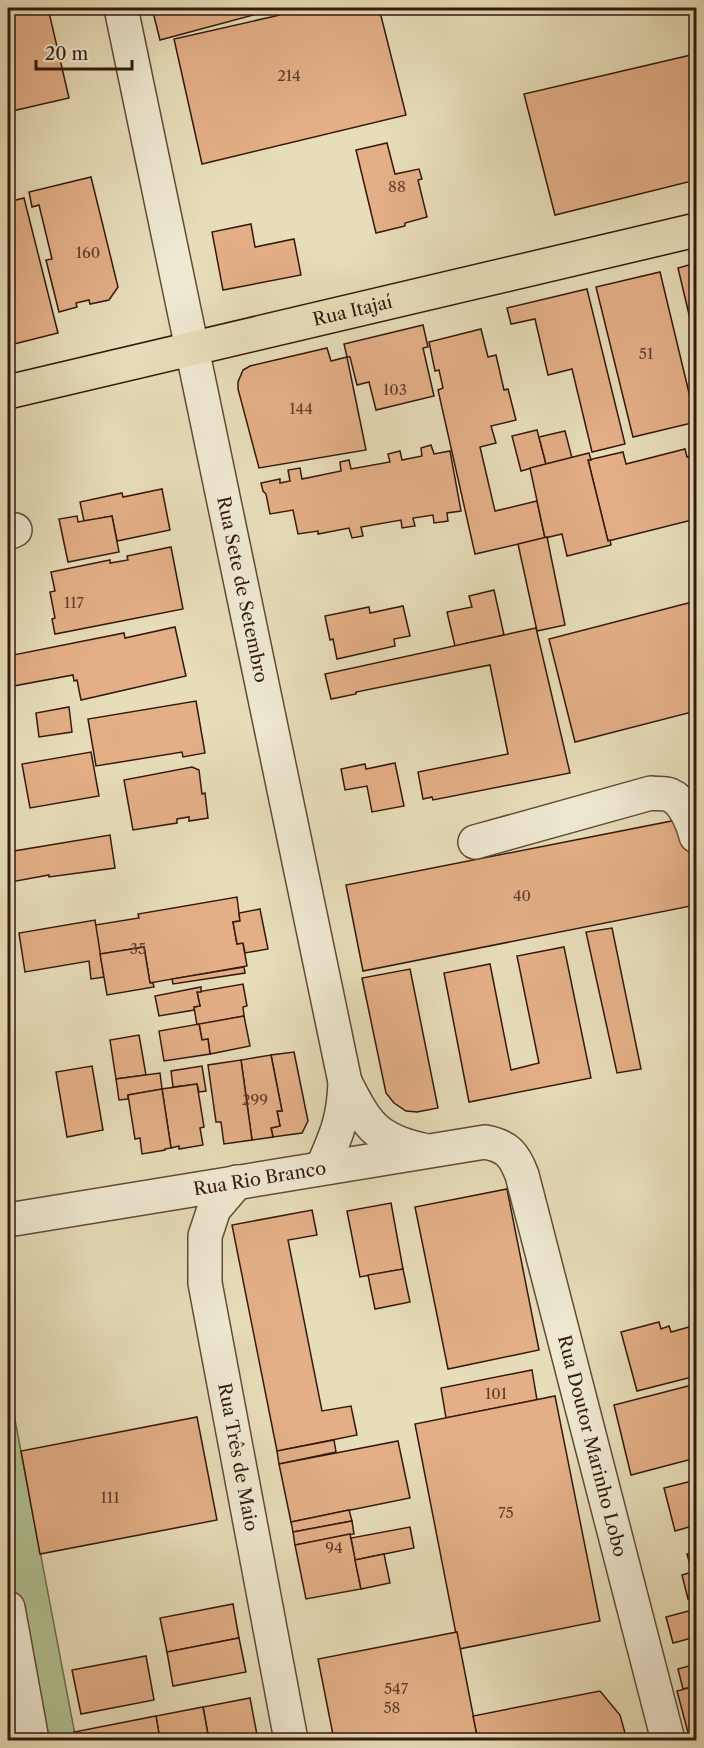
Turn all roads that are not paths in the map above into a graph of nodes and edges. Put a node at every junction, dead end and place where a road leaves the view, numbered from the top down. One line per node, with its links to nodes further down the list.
1 (121, 8): 3 (street, Rua Sete de Setembro)
2 (696, 230): 3 (main road, Rua Itajaí)
3 (192, 348): 4 (main road, Rua Itajaí); 7 (street, Rua Sete de Setembro)
4 (8, 392)
5 (696, 836): 6 (street)
6 (476, 842)
7 (345, 1082): 8 (street); 10 (street, Rua Sete de Setembro)
8 (428, 1151): 9 (street, Rua Rio Branco); 10 (street, Rua Rio Branco)
9 (510, 1152): 16 (street, Rua Doutor Marinho Lobo)
10 (322, 1168): 11 (street, Rua Rio Branco)
11 (237, 1182): 12 (street, Rua Rio Branco); 15 (street, Rua Três de Maio)
12 (8, 1220)
13 (9, 1623): 14 (street)
14 (32, 1740)
15 (291, 1740)
16 (668, 1740)

